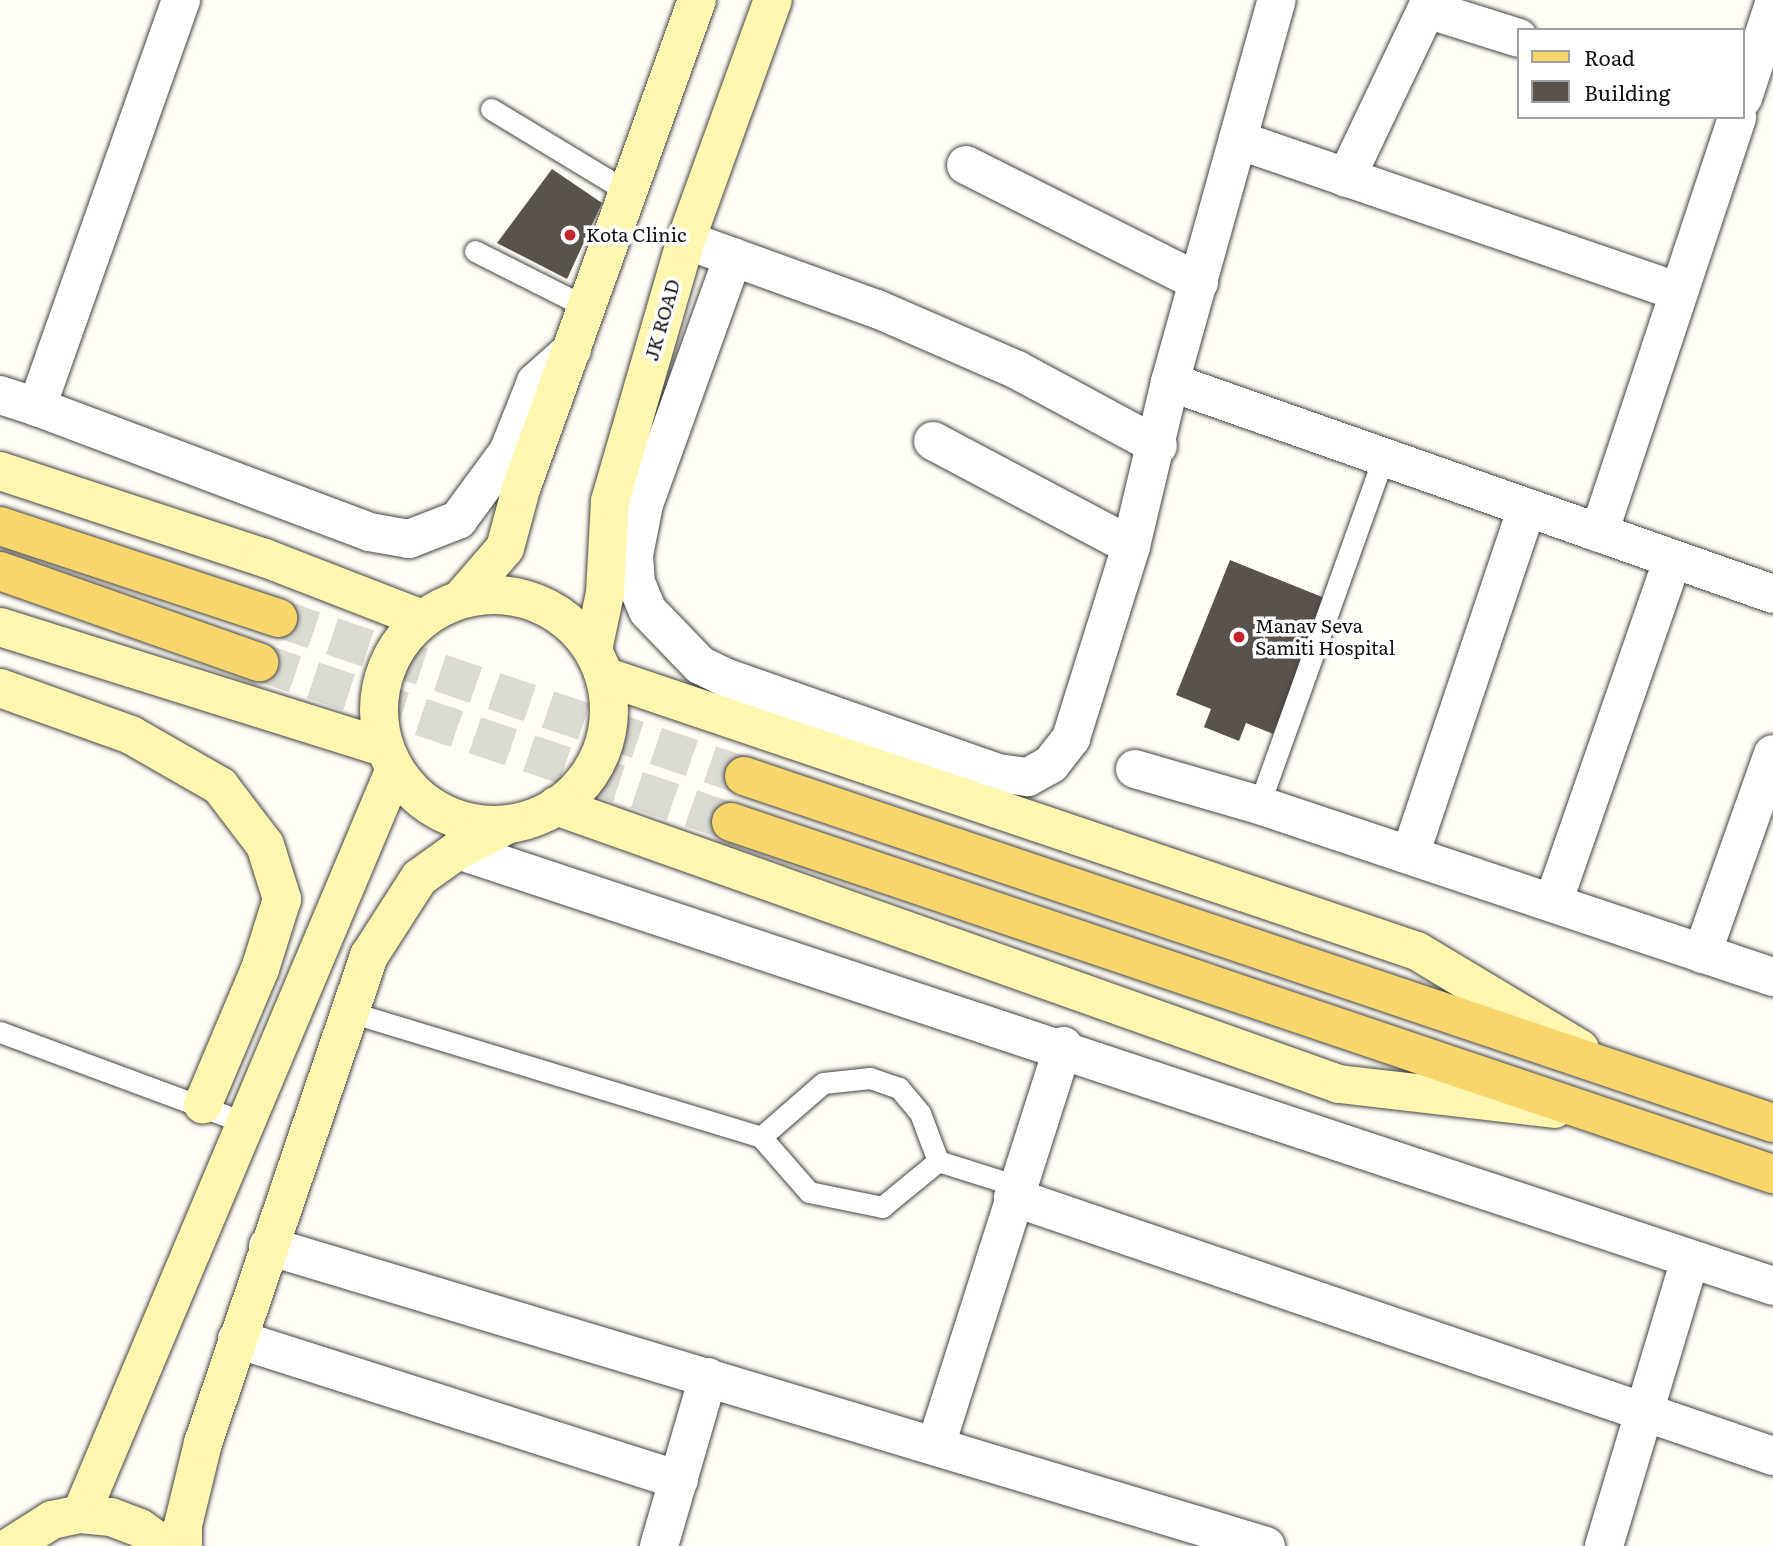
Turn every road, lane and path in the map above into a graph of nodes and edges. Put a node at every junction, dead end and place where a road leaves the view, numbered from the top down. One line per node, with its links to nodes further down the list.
1 (181, 0): 24 (street)
2 (696, 0): 14 (street)
3 (774, 0): 15 (street, JK ROAD)
4 (1277, 0): 11 (street)
5 (1429, 4): 7 (street); 13 (street)
6 (1773, 7): 8 (street)
7 (1518, 38)
8 (1745, 92)
9 (491, 109): 14 (lane)
10 (1736, 119): 19 (street)
11 (1238, 140): 13 (street); 18 (street)
12 (967, 165): 18 (street)
13 (1346, 178): 19 (street)
14 (628, 192): 20 (street)
15 (686, 240): 17 (street); 41 (street, JK ROAD)
16 (475, 251): 20 (lane)
17 (733, 257): 26 (street); 32 (street)
18 (1199, 282): 22 (street)
19 (1679, 292): 31 (street)
20 (588, 308): 21 (street)
21 (572, 350): 24 (street); 36 (street)
22 (1170, 382): 26 (street); 27 (street)
23 (0, 395): 24 (street)
24 (37, 407)
25 (933, 441): 32 (street)
26 (1158, 446): 32 (street)
27 (1383, 459): 29 (street); 47 (lane)
28 (0, 471): 38 (street)
29 (1527, 508): 31 (street); 52 (street)
30 (0, 526): 37 (main road)
31 (1599, 533): 33 (street)
32 (1131, 546)
33 (1673, 559): 35 (street); 53 (street)
34 (0, 571): 40 (main road)
35 (1773, 594)
36 (461, 598): 38 (street); 41 (street)
37 (278, 618)
38 (422, 619): 44 (street)
39 (0, 626): 44 (street)
40 (259, 662)
41 (598, 663): 48 (street); 59 (street)
42 (0, 688): 60 (street)
43 (1773, 754): 54 (street)
44 (390, 759): 50 (street); 62 (street)
45 (1135, 769): 47 (street)
46 (744, 776): 59 (main road)
47 (1259, 805): 52 (street)
48 (556, 806): 50 (street); 61 (street)
49 (731, 822): 61 (main road)
50 (509, 824): 51 (street)
51 (458, 850): 56 (street); 58 (street)
52 (1410, 855): 53 (street)
53 (1553, 904): 54 (street)
54 (1702, 954): 55 (street)
55 (1773, 977)
56 (350, 1012): 64 (lane); 68 (street)
57 (0, 1032): 60 (lane)
58 (1063, 1046): 67 (street); 69 (street)
59 (1609, 1067): 63 (main road)
60 (203, 1104): 62 (lane)
61 (1602, 1115): 66 (main road)
62 (246, 1123): 77 (street)
63 (1773, 1123)
64 (761, 1137): 65 (lane); 65 (lane)
65 (938, 1161): 67 (lane)
66 (1773, 1174)
67 (1015, 1191): 73 (street); 74 (street)
68 (268, 1246): 71 (street); 72 (street)
69 (1690, 1260): 70 (street); 73 (street)
70 (1773, 1286)
71 (237, 1339): 76 (street); 80 (street)
72 (708, 1377): 74 (street); 76 (street)
73 (1644, 1412): 75 (street); 83 (street)
74 (936, 1445): 82 (street)
75 (1773, 1455)
76 (679, 1480): 81 (street)
77 (81, 1514): 78 (street); 79 (street)
78 (11, 1546)
79 (165, 1546)
80 (183, 1546)
81 (659, 1546)
82 (1266, 1546)
83 (1604, 1546)

